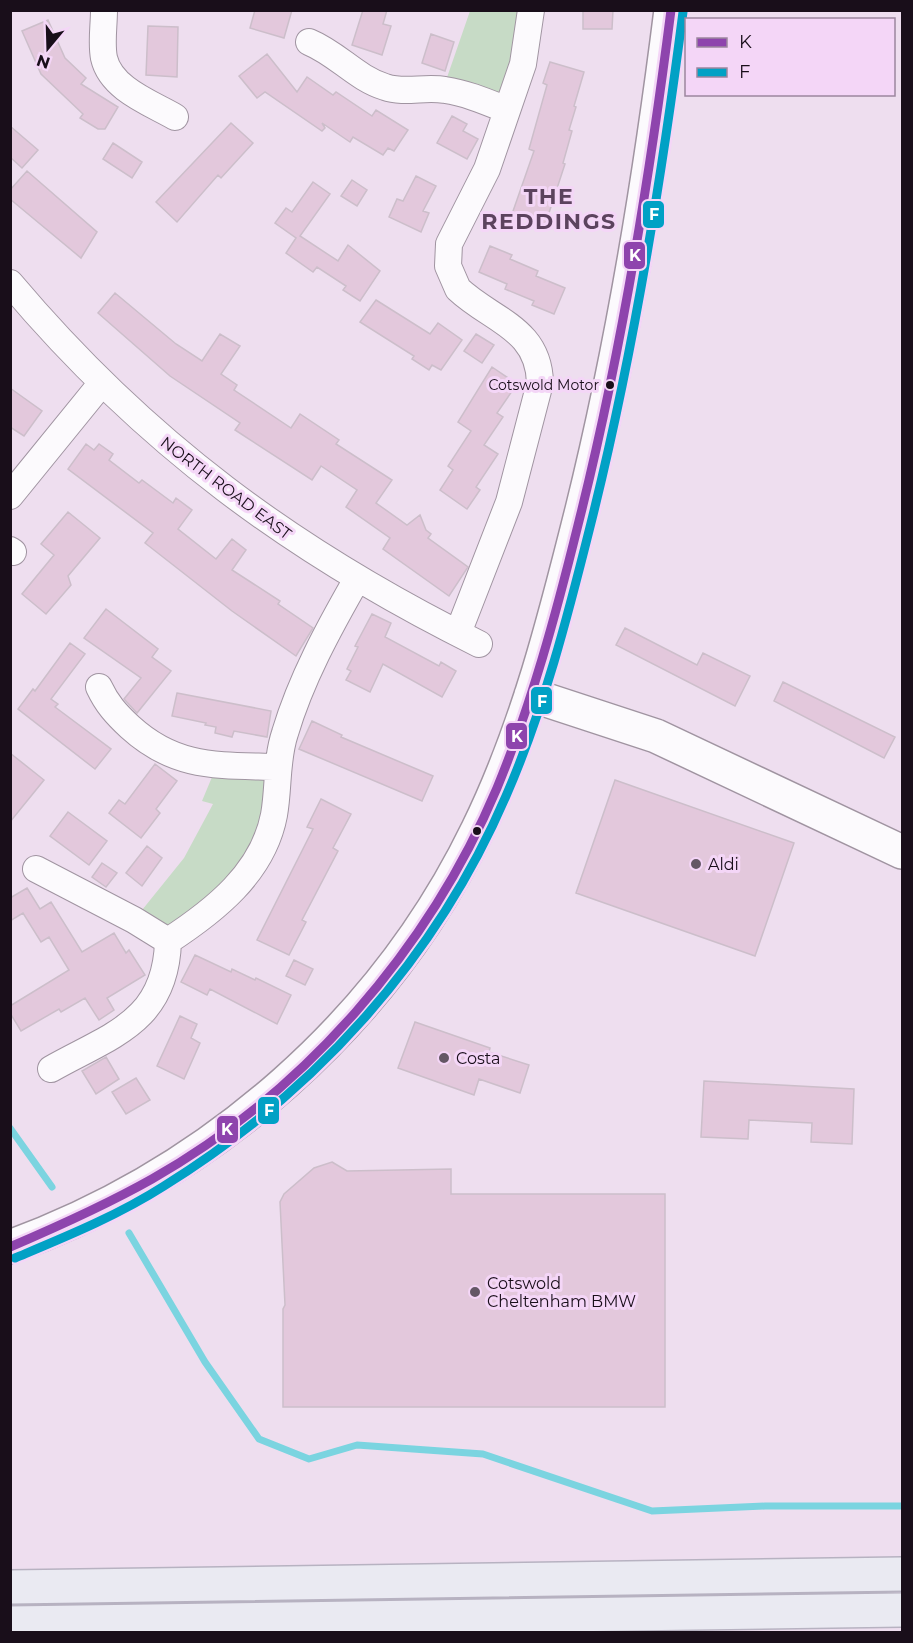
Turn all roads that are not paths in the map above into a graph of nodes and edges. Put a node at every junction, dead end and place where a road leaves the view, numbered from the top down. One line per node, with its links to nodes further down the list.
1 (104, 10): 6 (street)
2 (531, 10): 5 (street)
3 (671, 10): 12 (street)
4 (309, 42): 5 (street)
5 (507, 110): 10 (street, NORTH ROAD EAST)
6 (175, 117)
7 (10, 283): 8 (street, NORTH ROAD EAST)
8 (101, 384): 9 (street); 10 (street, NORTH ROAD EAST)
9 (10, 496)
10 (357, 579): 13 (street)
11 (99, 687): 13 (street)
12 (531, 695): 14 (street); 18 (street)
13 (277, 767): 16 (street)
14 (903, 852)
15 (36, 869): 16 (street)
16 (168, 941): 17 (street)
17 (51, 1069)
18 (10, 1247)
19 (903, 1574): 20 (highway)
20 (10, 1587)
21 (903, 1610): 22 (highway)
22 (10, 1623)

